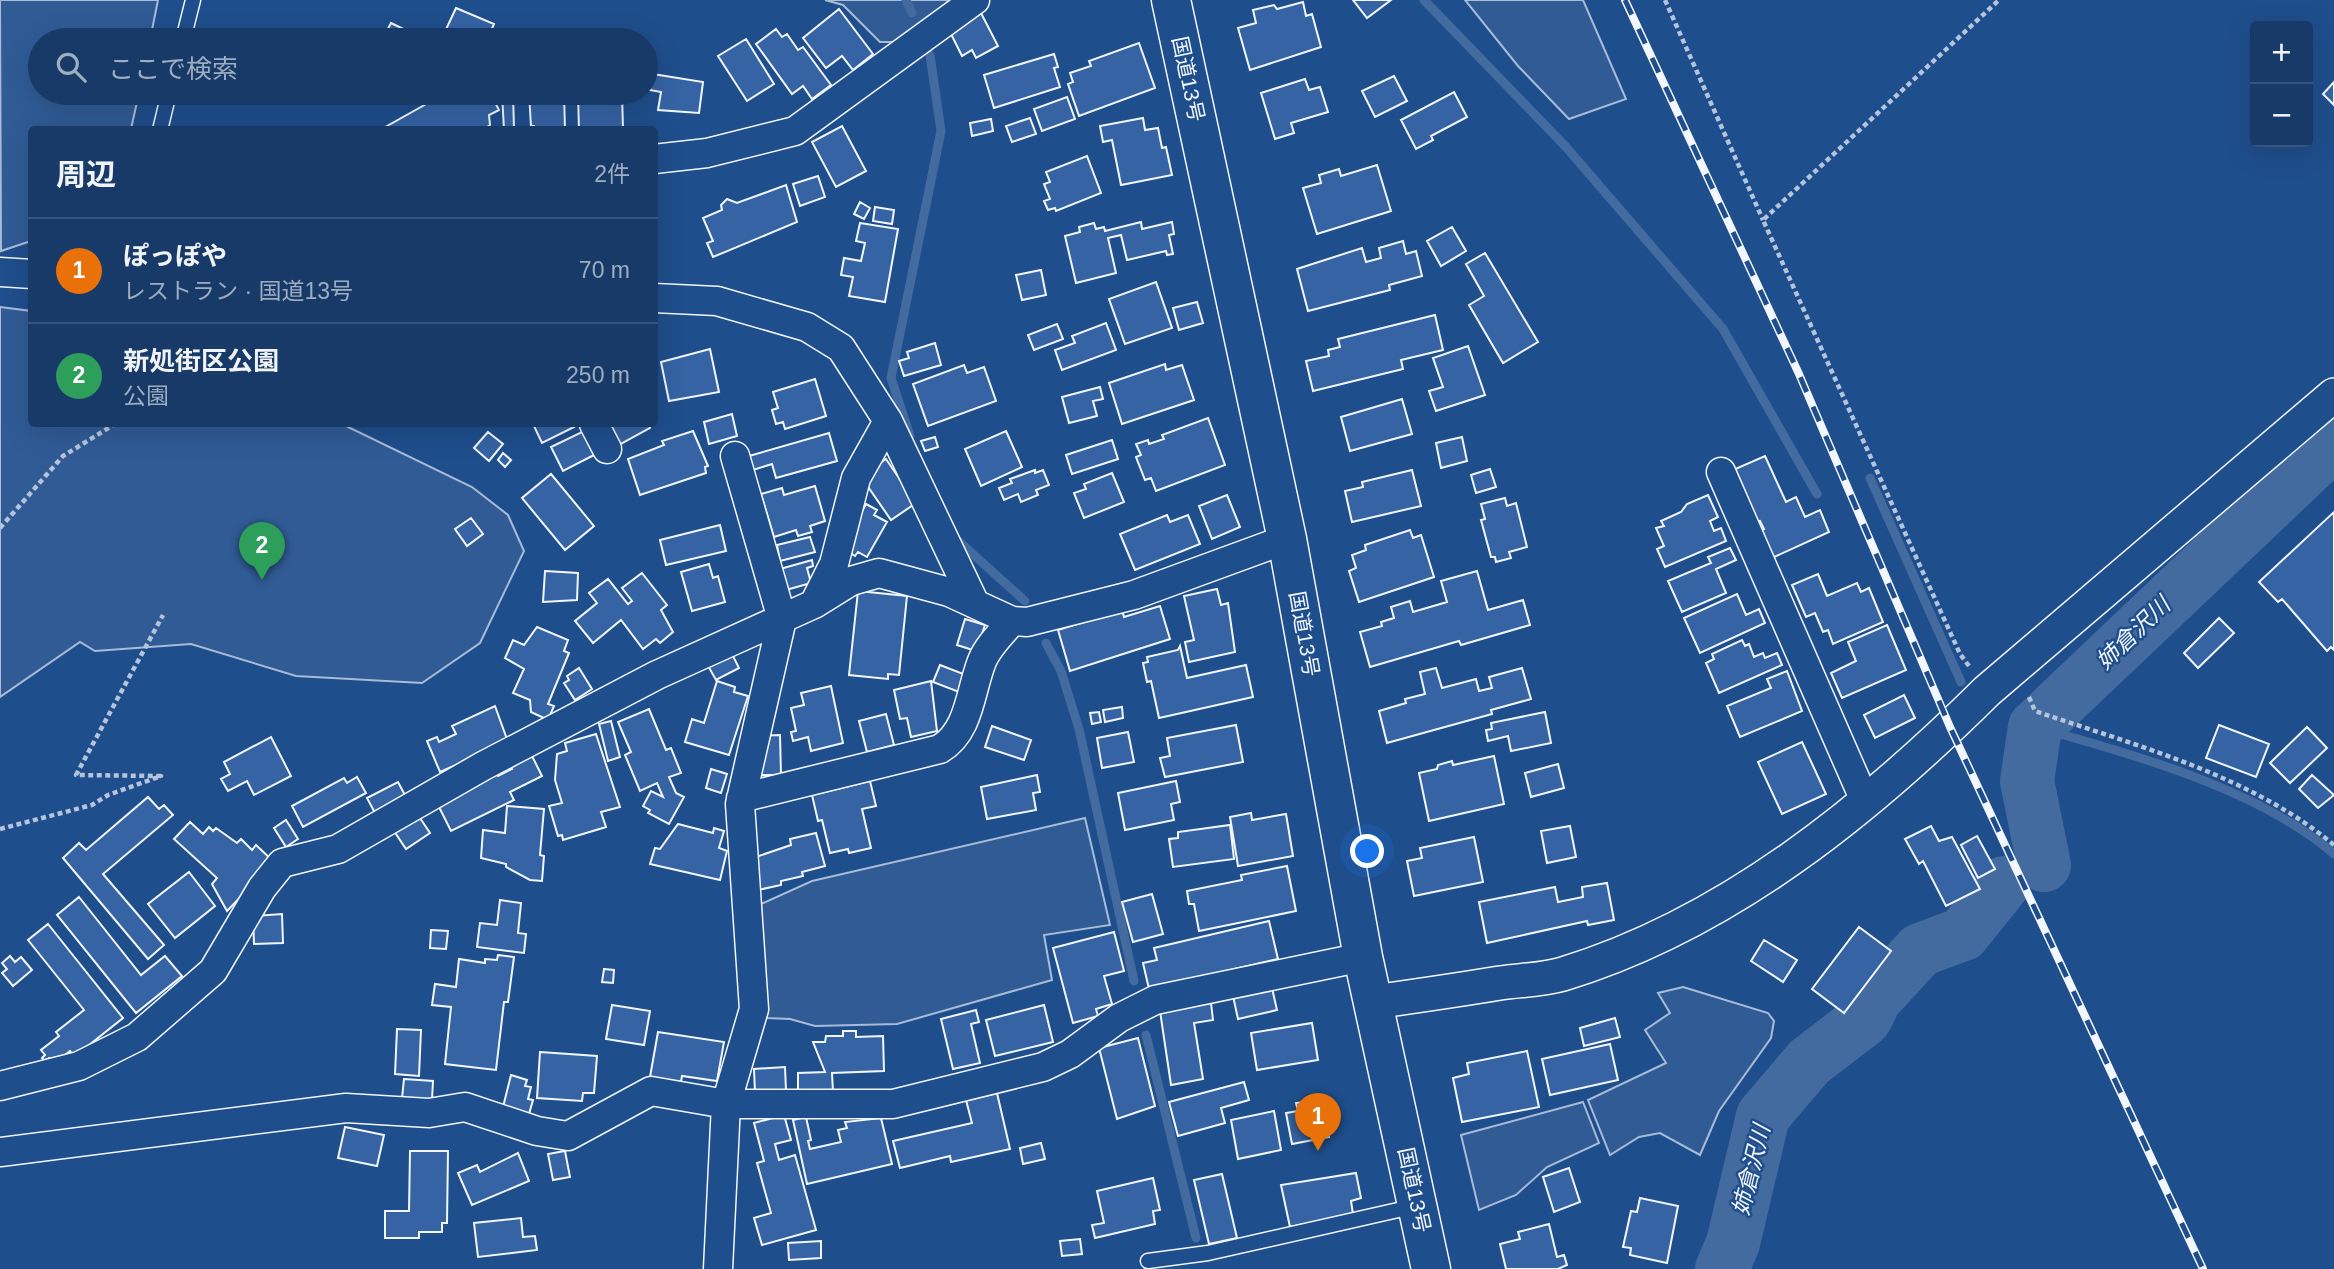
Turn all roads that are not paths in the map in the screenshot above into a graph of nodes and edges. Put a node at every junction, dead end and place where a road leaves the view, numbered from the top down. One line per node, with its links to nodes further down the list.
1 (193, 0): 4 (lane)
2 (975, 0): 7 (street)
3 (1171, 0): 17 (highway, 国道13号)
4 (186, 28)
5 (166, 105): 6 (lane)
6 (161, 126)
7 (658, 159)
8 (0, 272): 9 (street)
9 (28, 274)
10 (658, 298): 12 (street)
11 (2334, 395): 23 (street)
12 (888, 421): 18 (street); 19 (street)
13 (596, 427): 14 (street)
14 (607, 449)
15 (735, 456): 20 (street)
16 (1721, 472): 23 (street)
17 (1287, 539): 21 (street); 24 (highway, 国道13号)
18 (814, 604): 19 (street); 20 (street)
19 (975, 604): 21 (street)
20 (782, 619): 22 (street); 26 (street)
21 (1012, 621): 22 (street)
22 (741, 798): 27 (street)
23 (1865, 801): 25 (street)
24 (1363, 957): 25 (highway, 国道13号); 27 (street)
25 (1374, 1002): 29 (highway, 国道13号)
26 (0, 1086)
27 (726, 1104): 28 (street); 31 (street)
28 (0, 1152)
29 (1418, 1206): 30 (lane); 32 (highway, 国道13号)
30 (1148, 1261)
31 (718, 1269)
32 (1431, 1269)

